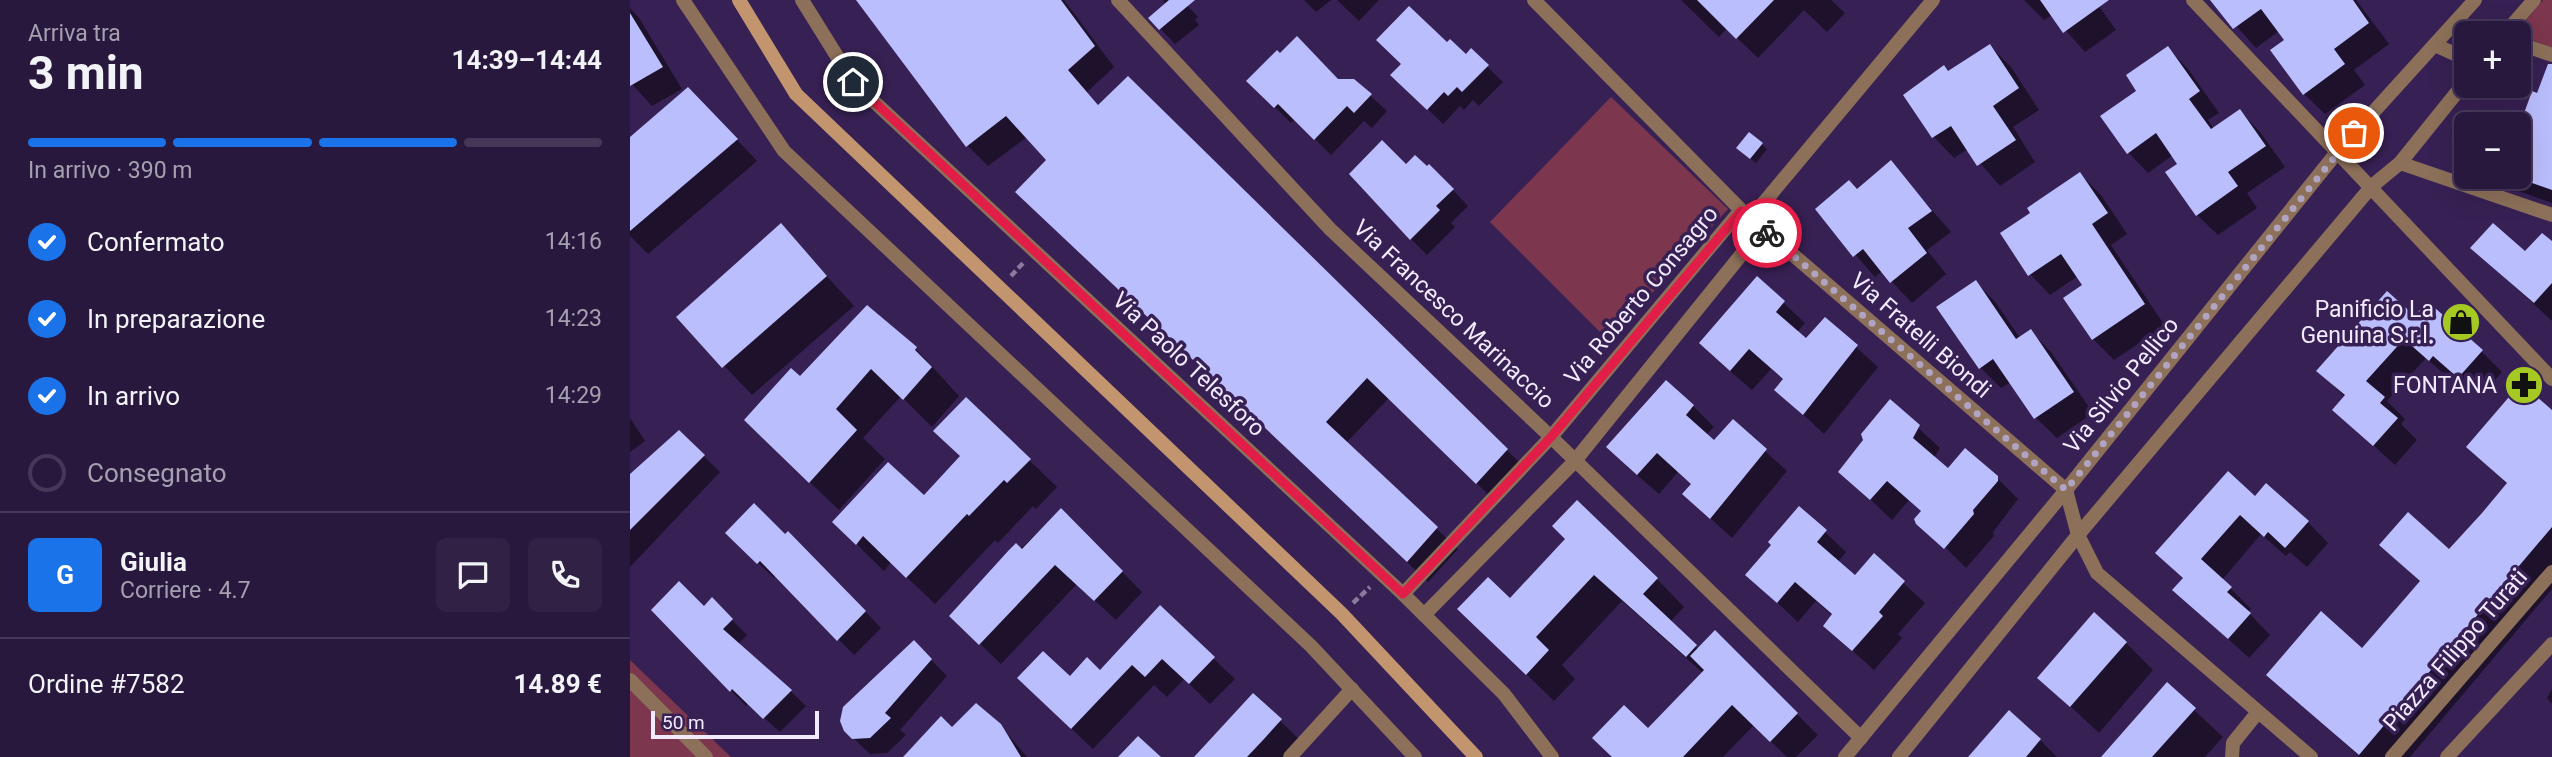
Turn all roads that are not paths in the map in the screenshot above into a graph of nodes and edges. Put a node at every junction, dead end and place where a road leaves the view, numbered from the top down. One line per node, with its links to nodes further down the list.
1 (683, 0): 32 (street)
2 (739, 0): 38 (street)
3 (802, 0): 28 (street, Via Paolo Telesforo)
4 (1118, 0): 23 (street, Via Francesco Marinaccio)
5 (1534, 0): 19 (street, Via Fratelli Biondi)
6 (1933, 0): 19 (street, Via Roberto Consagro)
7 (2193, 0): 16 (street)
8 (2475, 0): 11 (street, Via Silvio Pellico)
9 (2534, 0): 10 (street)
10 (2516, 21)
11 (2435, 45): 13 (street); 16 (street, Via Silvio Pellico)
12 (2531, 48): 14 (street)
13 (2454, 54)
14 (2552, 55)
15 (2454, 96): 17 (street)
16 (2338, 151): 18 (street); 25 (street, Via Silvio Pellico)
17 (2400, 163): 18 (street); 20 (street)
18 (2372, 186): 22 (street); 26 (street)
19 (1746, 214): 21 (street, Via Fratelli Biondi); 23 (street, Via Roberto Consagro)
20 (2552, 215)
21 (1762, 229): 24 (street); 25 (street, Via Fratelli Biondi)
22 (2552, 379)
23 (1551, 437): 24 (street, Via Francesco Marinaccio); 28 (street, Via Roberto Consagro)
24 (1574, 462): 29 (street); 34 (street, Via Francesco Marinaccio)
25 (2066, 490): 26 (street); 34 (street, Via Silvio Pellico)
26 (2078, 535): 33 (street); 41 (street)
27 (2552, 572): 44 (street, Piazza Filippo Turati)
28 (1403, 594): 29 (street, Via Paolo Telesforo)
29 (1424, 615): 39 (street, Via Paolo Telesforo)
30 (2552, 644): 45 (street)
31 (630, 680): 35 (street)
32 (1352, 689): 36 (street); 37 (street)
33 (2258, 712): 42 (street); 43 (street)
34 (1861, 738): 40 (street, Via Silvio Pellico)
35 (706, 757)
36 (1290, 757)
37 (1415, 757)
38 (1476, 757)
39 (1552, 757)
40 (1845, 757)
41 (1899, 757)
42 (2232, 757)
43 (2311, 757)
44 (2392, 757)
45 (2447, 757)

